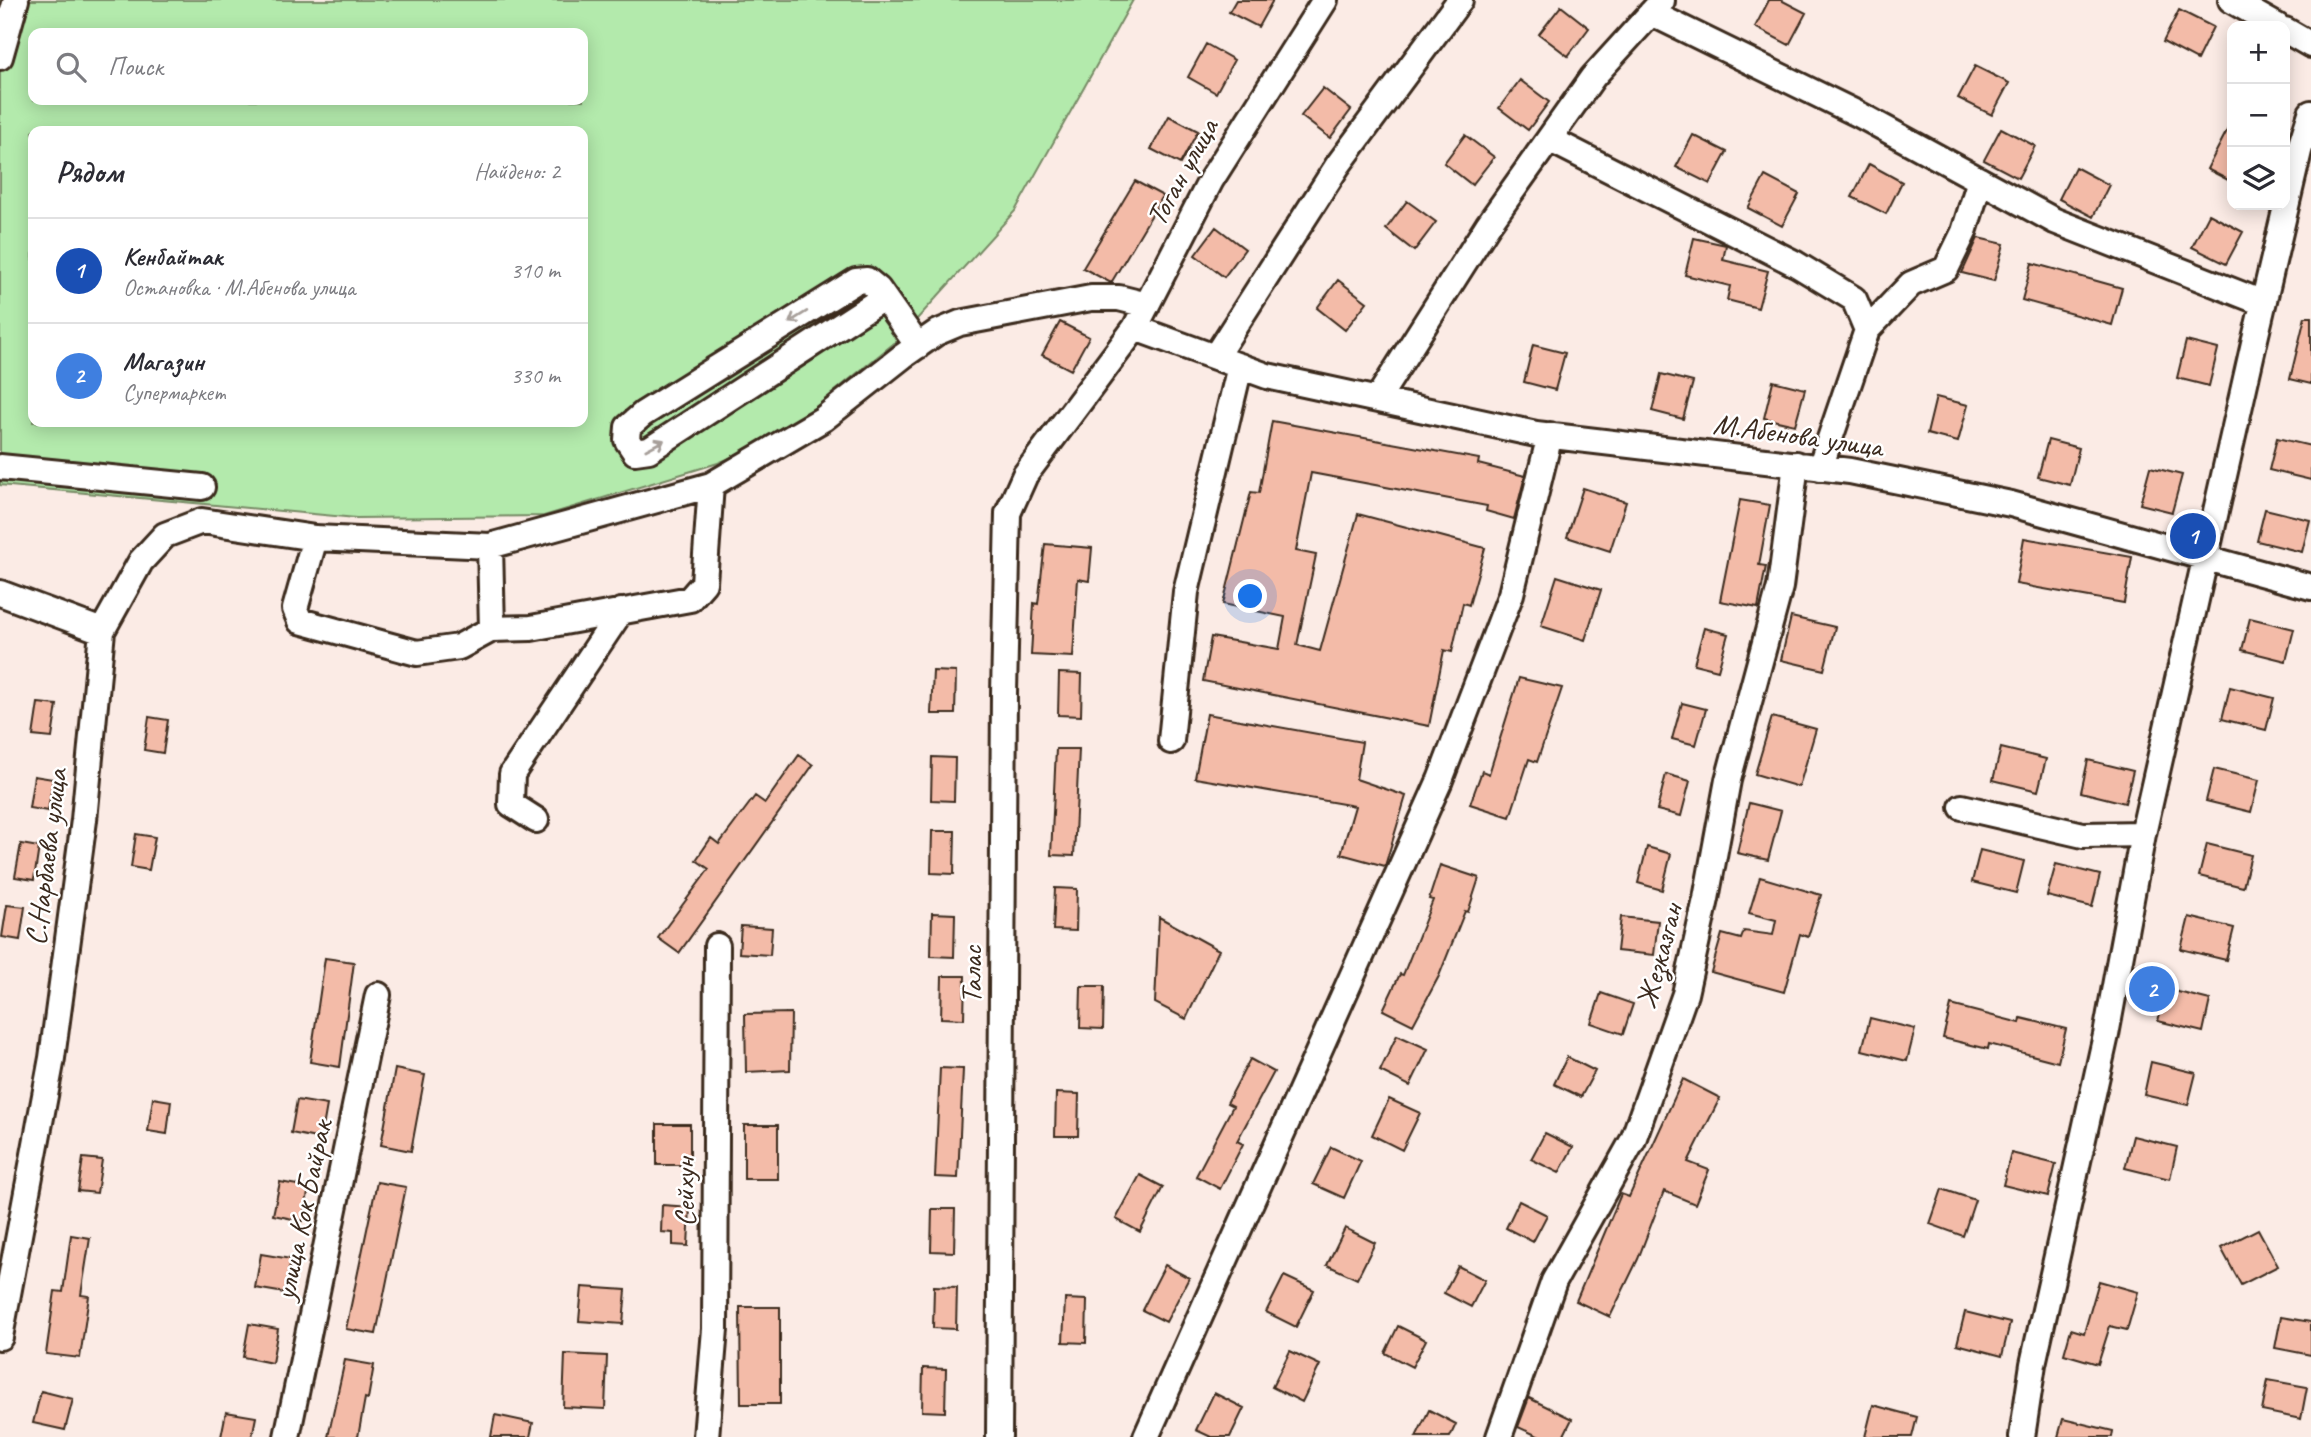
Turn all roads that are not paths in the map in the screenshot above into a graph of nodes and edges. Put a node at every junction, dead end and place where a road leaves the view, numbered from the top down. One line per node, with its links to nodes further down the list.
1 (16, 0): 9 (street)
2 (1325, 0): 15 (street, Тоган улица)
3 (1460, 0): 19 (street)
4 (2231, 0): 6 (street)
5 (1657, 6): 11 (street); 12 (street)
6 (2268, 21)
7 (2290, 33): 8 (street)
8 (2311, 45)
9 (0, 57)
10 (2311, 113): 14 (street)
11 (1549, 139): 17 (street); 21 (street)
12 (1980, 180): 14 (street); 17 (street)
13 (883, 298): 13 (street, one-way to 13); 18 (street)
14 (2263, 303): 30 (street)
15 (1147, 305): 16 (street, Тоган улица); 18 (street)
16 (1135, 328): 19 (street, М.Абенова улица); 27 (street, Тоган улица)
17 (1867, 330): 23 (street, Жезказган)
18 (918, 345): 25 (street)
19 (1215, 357): 20 (street, М.Абенова улица)
20 (1240, 366): 21 (street, М.Абенова улица); 36 (street)
21 (1378, 398): 22 (street, М.Абенова улица)
22 (1550, 435): 23 (street, М.Абенова улица); 46 (street)
23 (1808, 466): 30 (street, М.Абенова улица); 47 (street, Жезказган)
24 (0, 467): 26 (street)
25 (711, 485): 29 (street); 33 (street)
26 (202, 486)
27 (1009, 513): 45 (street, Талас)
28 (315, 538): 29 (street); 34 (street); 35 (street)
29 (491, 546): 34 (street)
30 (2206, 557): 31 (street, М.Абенова улица); 39 (street)
31 (2311, 587)
32 (0, 593): 35 (street)
33 (621, 611): 34 (street); 38 (street)
34 (492, 629)
35 (102, 631): 42 (street, С.Нарбаева улица)
36 (1171, 741)
37 (1962, 807): 39 (street)
38 (536, 820)
39 (2143, 834): 48 (street)
40 (717, 946): 44 (street, Сейхун)
41 (378, 995): 43 (street, улица Кок Байрак)
42 (0, 1337)
43 (287, 1437)
44 (706, 1437)
45 (999, 1437)
46 (1146, 1437)
47 (1499, 1437)
48 (2022, 1437)

